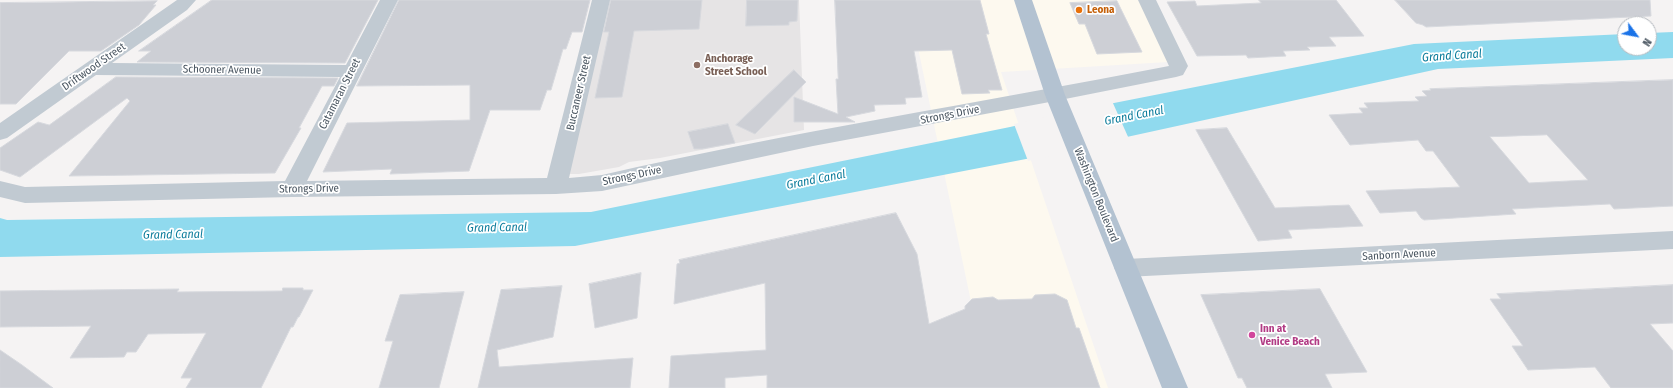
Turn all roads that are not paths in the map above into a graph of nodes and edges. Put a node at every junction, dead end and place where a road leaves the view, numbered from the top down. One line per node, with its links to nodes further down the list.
1 (187, 0): 6 (street, Driftwood Street)
2 (389, 0): 7 (street, Catamaran Street)
3 (601, 0): 12 (street, Buccaneer Street)
4 (1023, 0): 8 (main road, Washington Boulevard)
5 (1147, 0): 8 (street, Strongs Drive)
6 (92, 69): 7 (street, Schooner Avenue); 10 (street, Driftwood Street)
7 (352, 71): 14 (street, Catamaran Street)
8 (1058, 103): 12 (street, Strongs Drive); 16 (main road, Washington Boulevard)
9 (0, 113): 10 (street)
10 (29, 113): 11 (street, Driftwood Street)
11 (0, 133)
12 (556, 186): 14 (street, Strongs Drive)
13 (0, 189): 14 (street, Strongs Drive)
14 (292, 189)
15 (1673, 240): 16 (street, Sanborn Avenue)
16 (1126, 268): 17 (main road, Washington Boulevard)
17 (1175, 388)

